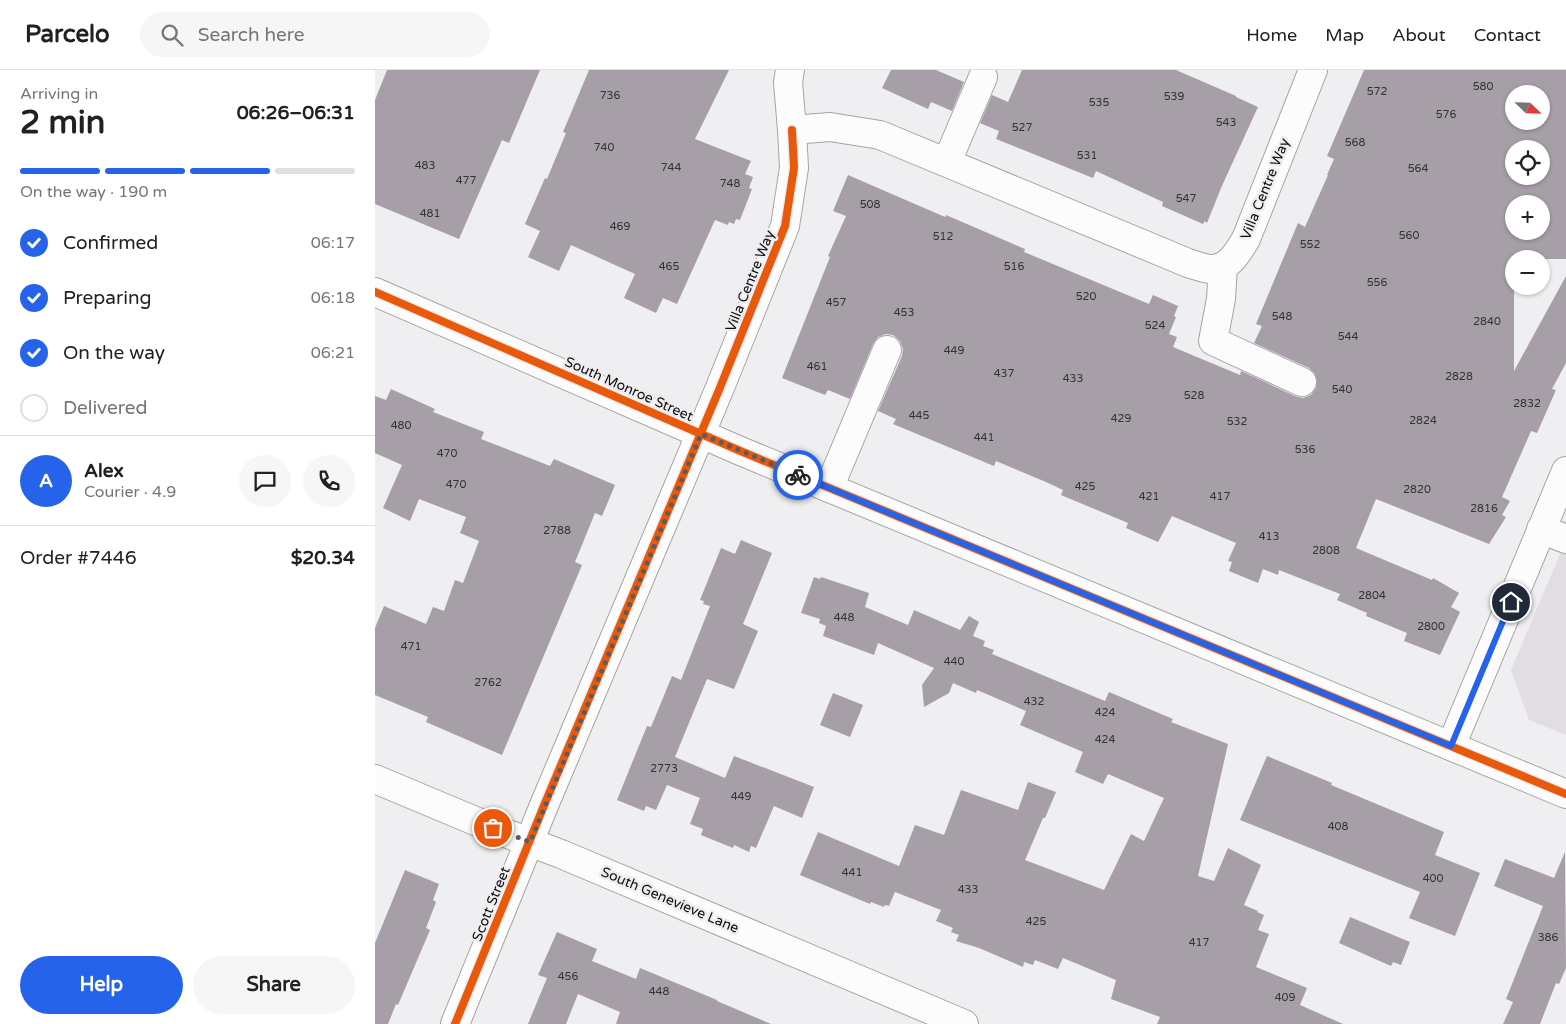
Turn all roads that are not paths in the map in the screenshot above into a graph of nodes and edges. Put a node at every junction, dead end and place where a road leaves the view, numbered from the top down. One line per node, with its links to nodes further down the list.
1 (790, 70): 4 (street, Villa Centre Way)
2 (1313, 70): 6 (street, Villa Centre Way)
3 (983, 78): 5 (street)
4 (792, 130): 5 (street); 10 (street, Villa Centre Way)
5 (947, 162): 6 (street)
6 (1223, 266): 9 (street)
7 (375, 292): 10 (street, South Monroe Street)
8 (887, 350): 12 (street)
9 (1301, 382)
10 (701, 434): 12 (street, South Monroe Street); 18 (street, Scott Street)
11 (1566, 471): 13 (street)
12 (829, 488): 15 (street, South Monroe Street)
13 (1541, 529): 14 (street); 15 (street)
14 (1566, 539)
15 (1451, 746): 17 (street, South Monroe Street)
16 (375, 779): 18 (street, South Genevieve Lane)
17 (1566, 794)
18 (530, 842): 19 (street, Scott Street); 20 (street, South Genevieve Lane)
19 (455, 1024)
20 (964, 1024)

